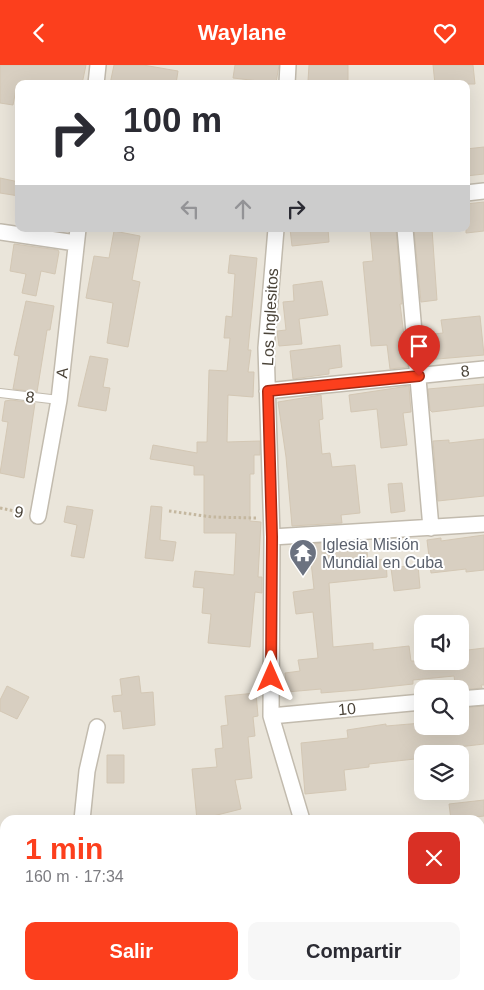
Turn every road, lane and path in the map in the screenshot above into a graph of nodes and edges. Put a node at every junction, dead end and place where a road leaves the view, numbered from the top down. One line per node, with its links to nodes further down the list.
1 (98, 65): 3 (street)
2 (288, 65): 4 (street)
3 (96, 80)
4 (287, 80)
5 (484, 191): 6 (street)
6 (470, 193)
7 (276, 232): 13 (street, Los Inglesitos)
8 (404, 232): 12 (street)
9 (0, 233): 10 (street)
10 (77, 236): 15 (street, A)
11 (484, 369): 12 (street, 8)
12 (419, 376): 13 (street, 8); 21 (street)
13 (268, 391): 19 (street, Los Inglesitos)
14 (0, 393): 15 (lane, 8)
15 (59, 400): 18 (street, A)
16 (0, 509): 18 (path, 9)
17 (169, 511): 19 (path)
18 (38, 516)
19 (272, 519): 22 (street, Los Inglesitos)
20 (484, 524): 21 (street)
21 (431, 528): 22 (street)
22 (272, 537): 26 (street, Los Inglesitos)
23 (484, 697): 24 (street)
24 (469, 698)
25 (414, 703): 26 (street, 10)
26 (271, 717): 29 (street, Los Inglesitos)
27 (98, 727): 28 (street)
28 (83, 815)
29 (300, 815)

